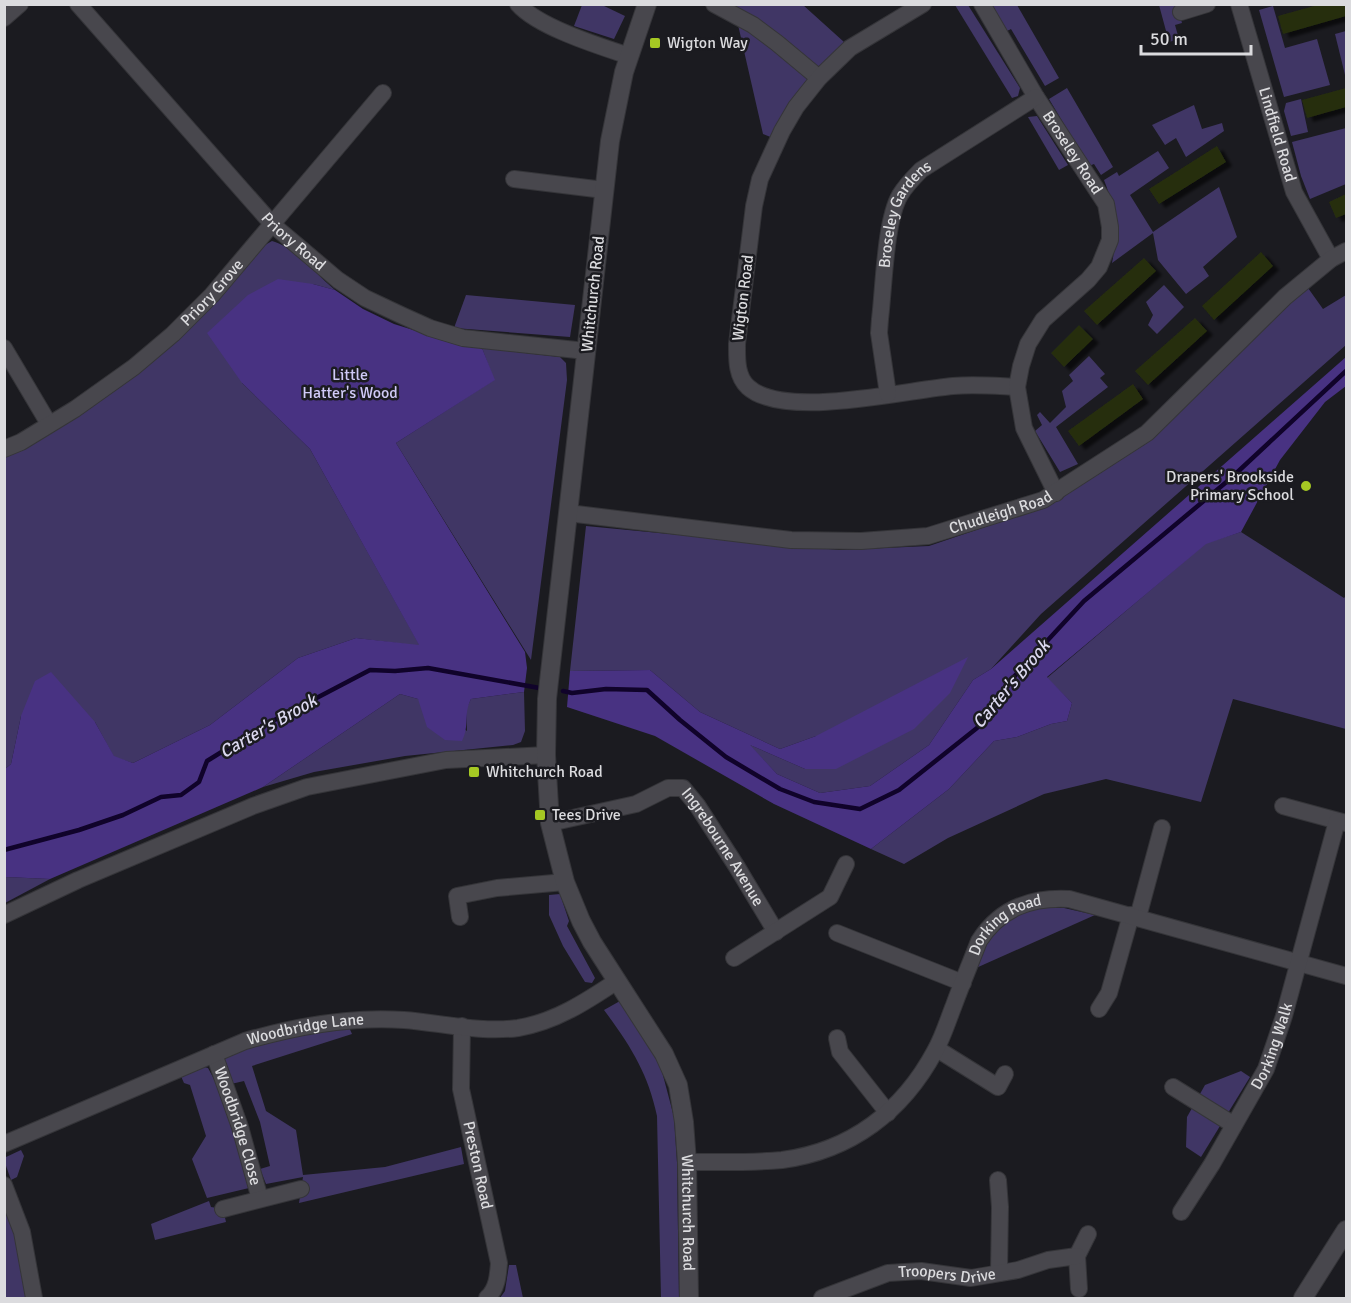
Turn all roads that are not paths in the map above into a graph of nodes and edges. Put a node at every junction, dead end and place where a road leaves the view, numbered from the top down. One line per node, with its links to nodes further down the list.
1 (20, 4): 11 (street)
2 (78, 4): 18 (street, Priory Road)
3 (518, 4): 12 (street)
4 (647, 4): 12 (street, Whitchurch Road)
5 (714, 4): 13 (street)
6 (982, 4): 15 (street, Broseley Road)
7 (1208, 4): 10 (street)
8 (1239, 4): 20 (street, Lindfield Road)
9 (916, 6): 13 (street, Wigton Road)
10 (1181, 12)
11 (4, 18)
12 (629, 57): 17 (street, Whitchurch Road)
13 (819, 78): 24 (street, Wigton Road)
14 (384, 93): 18 (street, Priory Grove)
15 (1036, 97): 23 (street, Broseley Road); 24 (street, Broseley Gardens)
16 (514, 179): 17 (street)
17 (604, 190): 22 (street, Whitchurch Road)
18 (273, 225): 22 (street, Priory Road); 25 (street, Priory Grove)
19 (1347, 251): 20 (street, Chudleigh Road)
20 (1331, 260): 27 (street, Chudleigh Road)
21 (4, 348): 25 (street)
22 (586, 351): 28 (street, Whitchurch Road)
23 (1017, 387): 24 (street, Wigton Road); 27 (street, Broseley Road)
24 (888, 394)
25 (49, 424): 26 (street, Priory Grove)
26 (4, 449)
27 (1056, 494): 28 (street, Chudleigh Road)
28 (568, 513): 29 (street, Whitchurch Road)
29 (546, 755): 32 (street, Whitchurch Road); 36 (street)
30 (1283, 806): 31 (street)
31 (1342, 822): 42 (street)
32 (550, 823): 35 (street, Whitchurch Road); 39 (street, Ingrebourne Avenue)
33 (1162, 828): 37 (street)
34 (846, 864): 39 (street)
35 (565, 882): 38 (street); 44 (street, Whitchurch Road)
36 (4, 915)
37 (1135, 916): 42 (street, Dorking Road); 45 (street, Dorking Road); 46 (street)
38 (460, 917)
39 (776, 932): 41 (street)
40 (837, 933): 45 (street)
41 (734, 958)
42 (1298, 962): 43 (street, Dorking Road); 54 (street, Dorking Walk)
43 (1347, 976)
44 (617, 981): 47 (street, Woodbridge Lane); 56 (street, Whitchurch Road)
45 (963, 982): 49 (street, Dorking Road)
46 (1099, 1009)
47 (462, 1026): 50 (street, Woodbridge Lane); 70 (street, Preston Road)
48 (837, 1038): 53 (street)
49 (937, 1049): 51 (street); 53 (street, Dorking Road)
50 (214, 1054): 55 (street, Woodbridge Lane); 60 (street, Woodbridge Close)
51 (1005, 1074)
52 (1173, 1087): 54 (street)
53 (888, 1113): 56 (street, Dorking Road)
54 (1234, 1125): 62 (street, Dorking Walk)
55 (4, 1144)
56 (687, 1162): 71 (street, Whitchurch Road)
57 (998, 1180): 66 (street)
58 (4, 1185): 69 (street)
59 (301, 1189): 60 (street, Woodbridge Close)
60 (260, 1199): 61 (street, Woodbridge Close)
61 (223, 1209)
62 (1181, 1212)
63 (1347, 1230): 73 (street)
64 (1088, 1234): 65 (street)
65 (1077, 1256): 66 (street, Troopers Drive); 67 (street)
66 (999, 1273): 68 (street, Troopers Drive)
67 (1079, 1289)
68 (863, 1290): 72 (street, Troopers Drive)
69 (34, 1299)
70 (487, 1299)
71 (689, 1299)
72 (822, 1299)
73 (1303, 1299)

